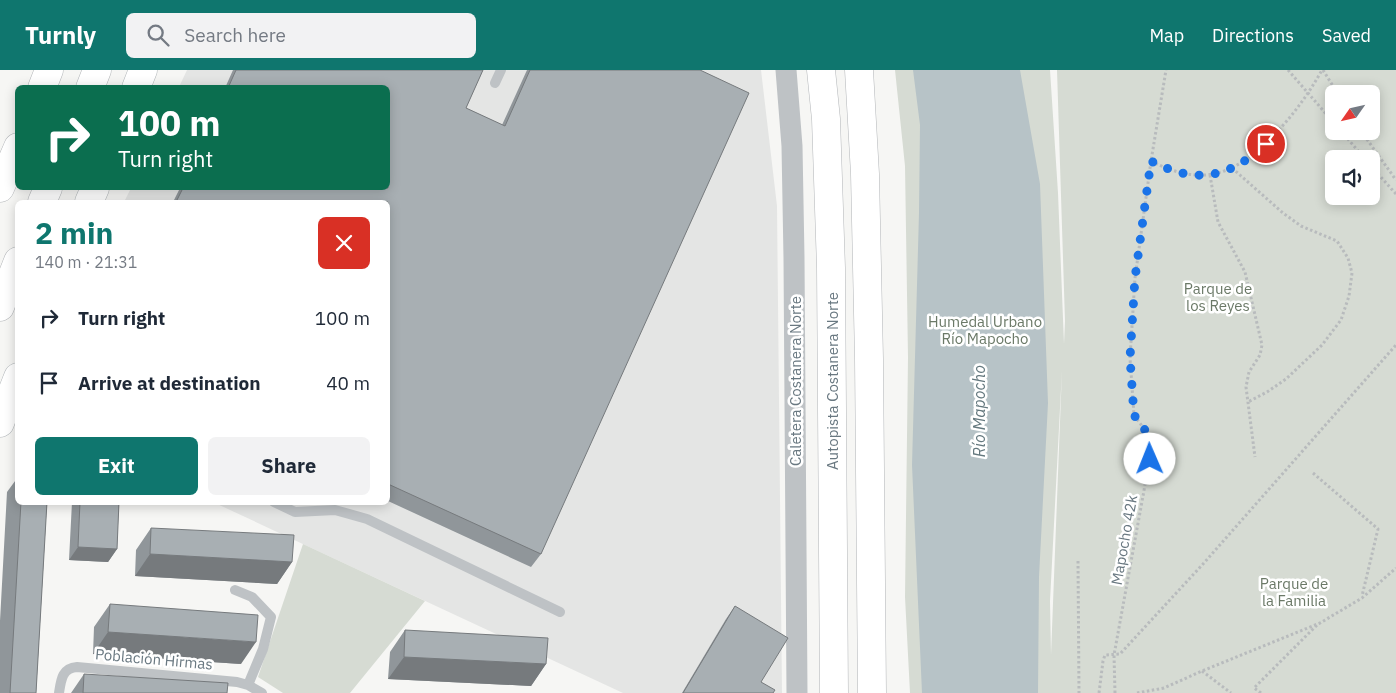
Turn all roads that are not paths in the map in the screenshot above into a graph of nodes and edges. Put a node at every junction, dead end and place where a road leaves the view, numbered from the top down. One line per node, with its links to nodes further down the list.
1 (50, 70): 9 (main road)
2 (97, 70): 10 (main road)
3 (143, 70): 11 (main road)
4 (501, 70): 8 (lane)
5 (786, 70): 24 (street, Caletera Costanera Norte)
6 (821, 70): 25 (main road, Autopista Costanera Norte)
7 (859, 70): 26 (main road)
8 (495, 83)
9 (43, 85)
10 (91, 85)
11 (137, 85)
12 (15, 153): 13 (main road)
13 (0, 188)
14 (15, 269): 15 (main road)
15 (0, 307)
16 (15, 385): 17 (main road)
17 (0, 423)
18 (280, 505): 20 (lane)
19 (235, 590): 21 (lane)
20 (560, 612)
21 (248, 685): 22 (lane, Población Hirmas); 23 (lane, Población Hirmas)
22 (58, 693)
23 (262, 693)
24 (797, 693)
25 (834, 693)
26 (872, 693)

